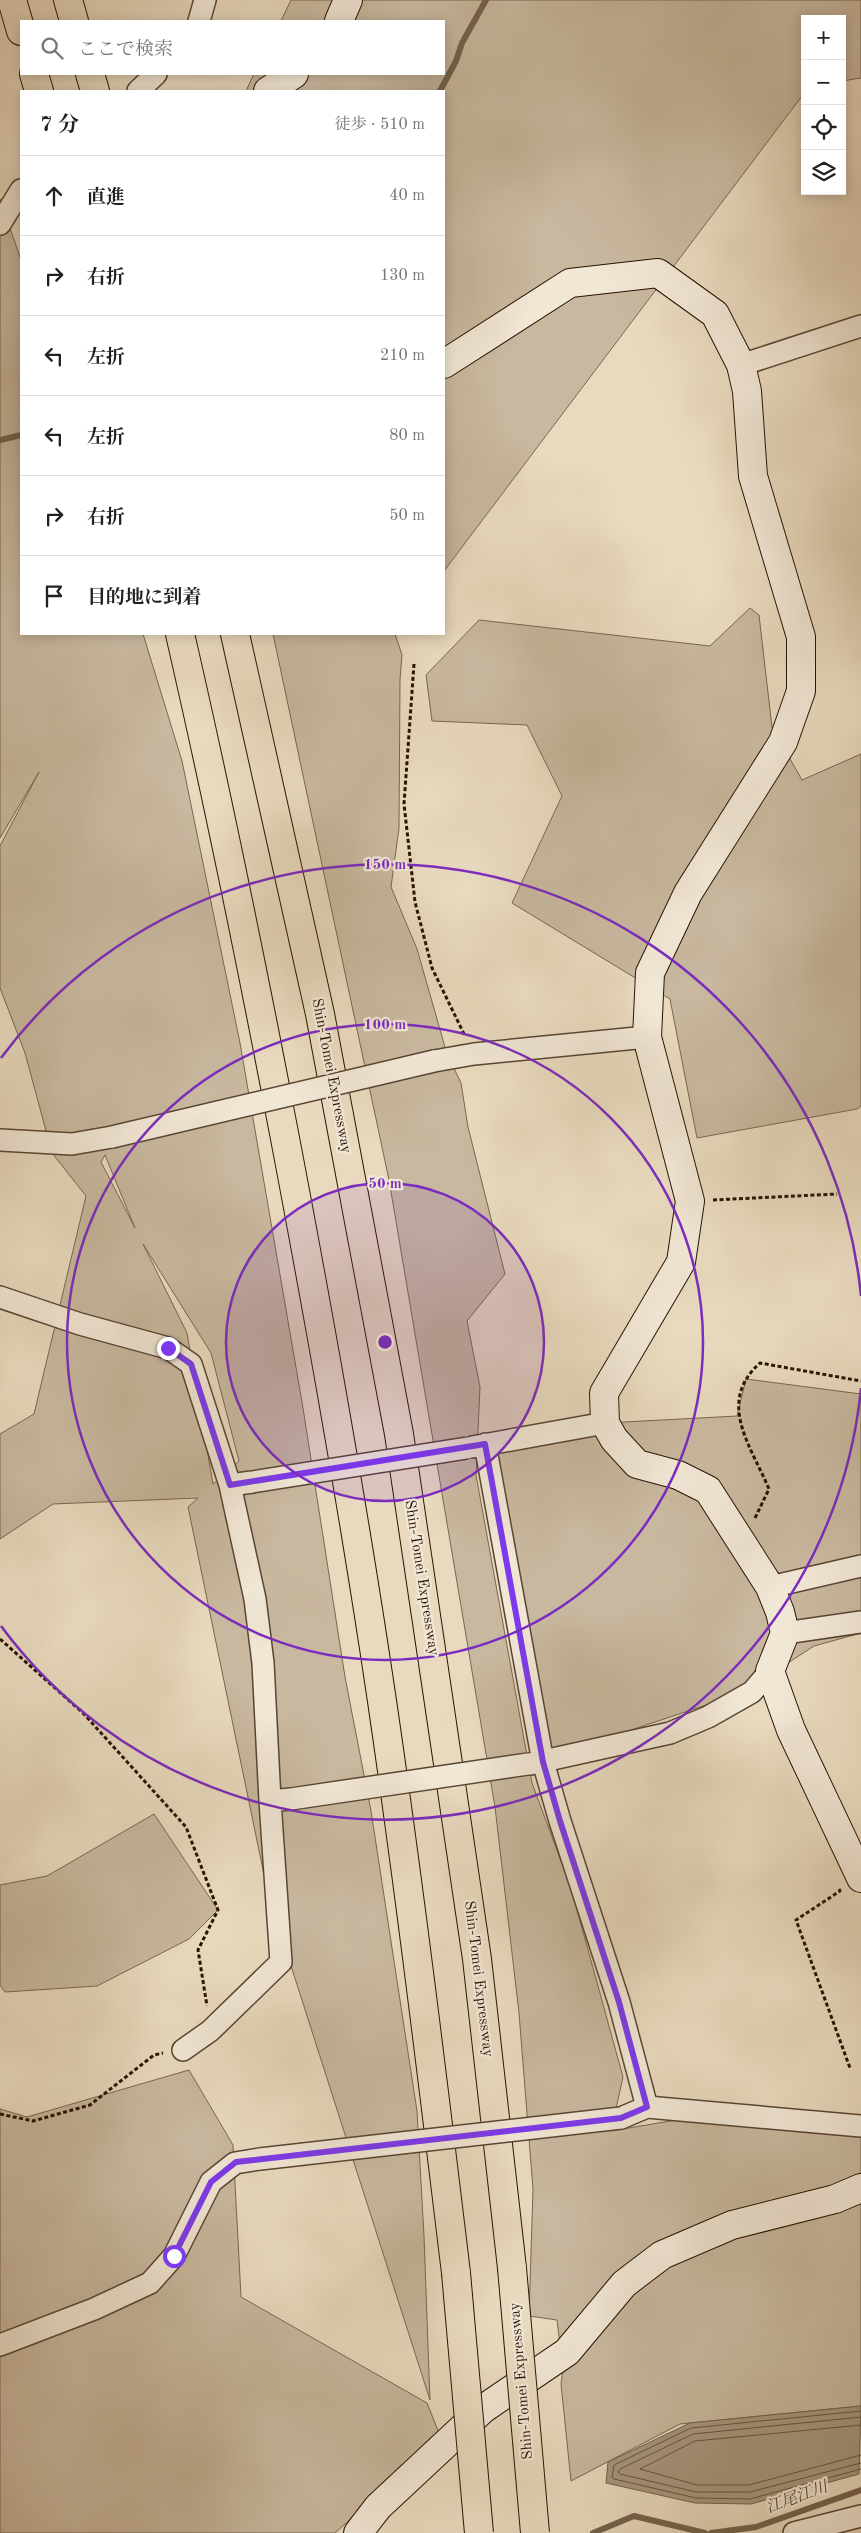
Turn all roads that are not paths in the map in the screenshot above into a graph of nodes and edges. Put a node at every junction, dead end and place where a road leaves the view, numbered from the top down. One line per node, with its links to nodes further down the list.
1 (12, 0): 8 (highway)
2 (68, 0): 5 (highway)
3 (205, 0): 6 (street)
4 (348, 0): 7 (street)
5 (74, 20)
6 (199, 20)
7 (339, 20)
8 (20, 28)
9 (34, 75): 13 (highway)
10 (90, 75): 14 (highway)
11 (155, 75): 15 (street)
12 (292, 75): 16 (street)
13 (39, 90)
14 (95, 90)
15 (139, 90)
16 (270, 90)
17 (20, 192): 18 (street)
18 (0, 224)
19 (861, 326): 21 (street)
20 (445, 363): 21 (street)
21 (741, 365): 24 (street)
22 (180, 635): 45 (highway, bridge)
23 (235, 635): 46 (highway, Shin-Tomei Expressway, bridge)
24 (647, 1037): 25 (street, bridge); 27 (street)
25 (0, 1140)
26 (0, 1297): 29 (street)
27 (605, 1423): 28 (street); 31 (street)
28 (476, 1446): 29 (street, bridge); 35 (street)
29 (230, 1485): 36 (street)
30 (861, 1566): 31 (street)
31 (770, 1586): 33 (street)
32 (861, 1622): 33 (street)
33 (785, 1633): 34 (street)
34 (770, 1671): 35 (street); 37 (street)
35 (535, 1763): 36 (street, bridge); 39 (street)
36 (270, 1801): 38 (street)
37 (848, 1880)
38 (183, 2050)
39 (647, 2107): 40 (street); 42 (street, bridge)
40 (861, 2126)
41 (861, 2188): 44 (street)
42 (0, 2345)
43 (861, 2516): 47 (street)
44 (358, 2533)
45 (479, 2533)
46 (535, 2533)
47 (794, 2533)

